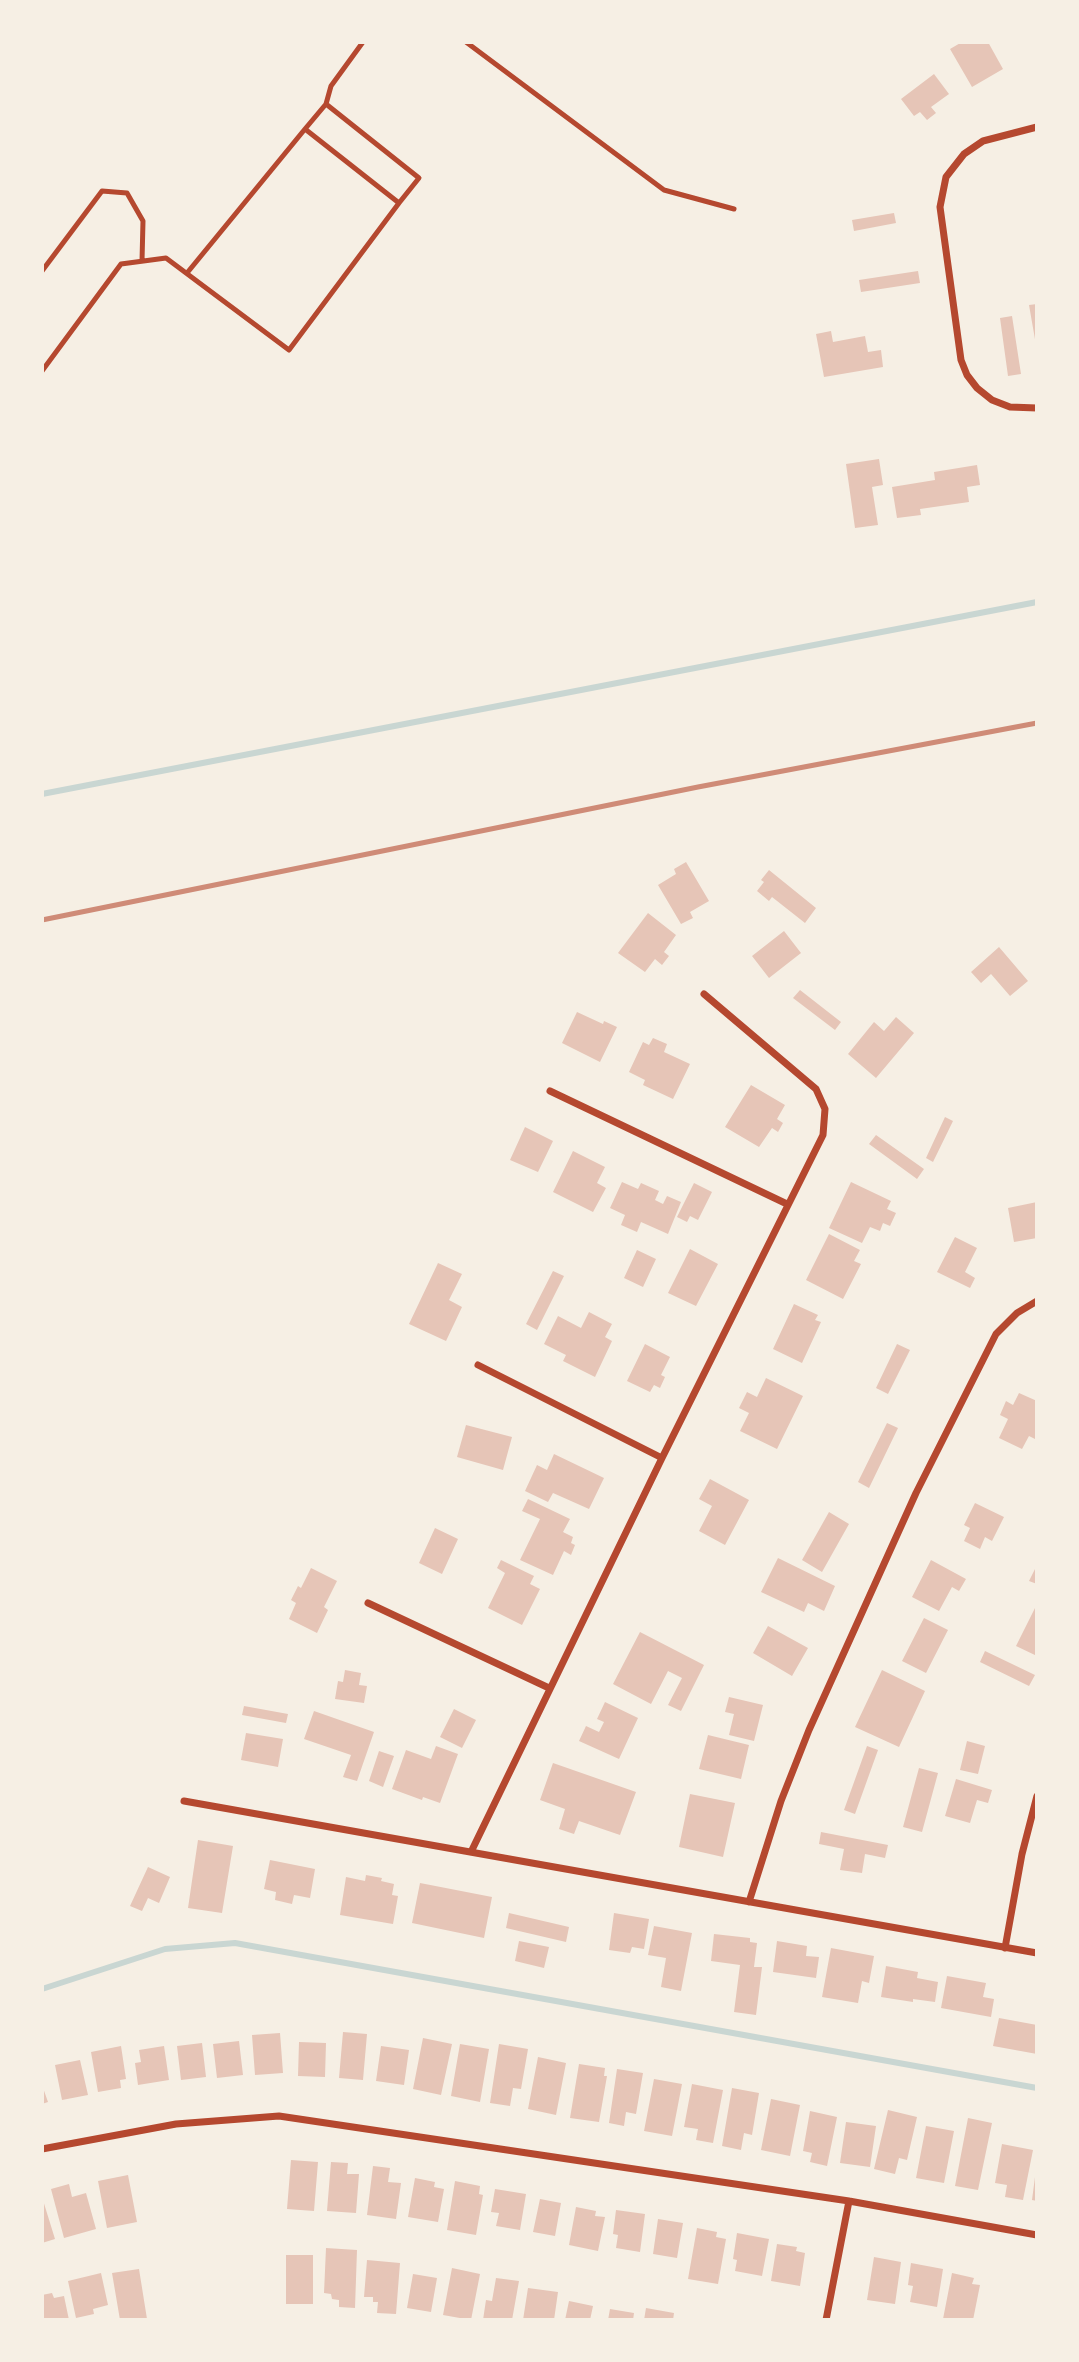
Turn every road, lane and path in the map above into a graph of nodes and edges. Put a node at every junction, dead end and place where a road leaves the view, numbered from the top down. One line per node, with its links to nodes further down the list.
1 (363, 42): 3 (lane)
2 (466, 42): 7 (lane)
3 (326, 104): 5 (lane); 6 (lane)
4 (1037, 127): 12 (street)
5 (305, 129): 6 (lane); 10 (lane)
6 (399, 203): 10 (lane)
7 (734, 209)
8 (142, 261): 9 (lane); 10 (lane); 11 (lane)
9 (42, 271)
10 (187, 274)
11 (42, 371)
12 (1037, 408)
13 (704, 994): 15 (street)
14 (550, 1091): 15 (street)
15 (788, 1204): 18 (street)
16 (1037, 1301): 24 (street)
17 (478, 1365): 18 (street)
18 (662, 1458): 20 (street)
19 (368, 1603): 20 (street)
20 (550, 1688): 23 (street)
21 (1037, 1796): 25 (street)
22 (184, 1801): 23 (street)
23 (471, 1852): 24 (street)
24 (749, 1902): 25 (street)
25 (1005, 1948): 26 (street)
26 (1037, 1953)
27 (42, 2149): 28 (street)
28 (849, 2201): 29 (street); 30 (street)
29 (1037, 2235)
30 (826, 2320)

